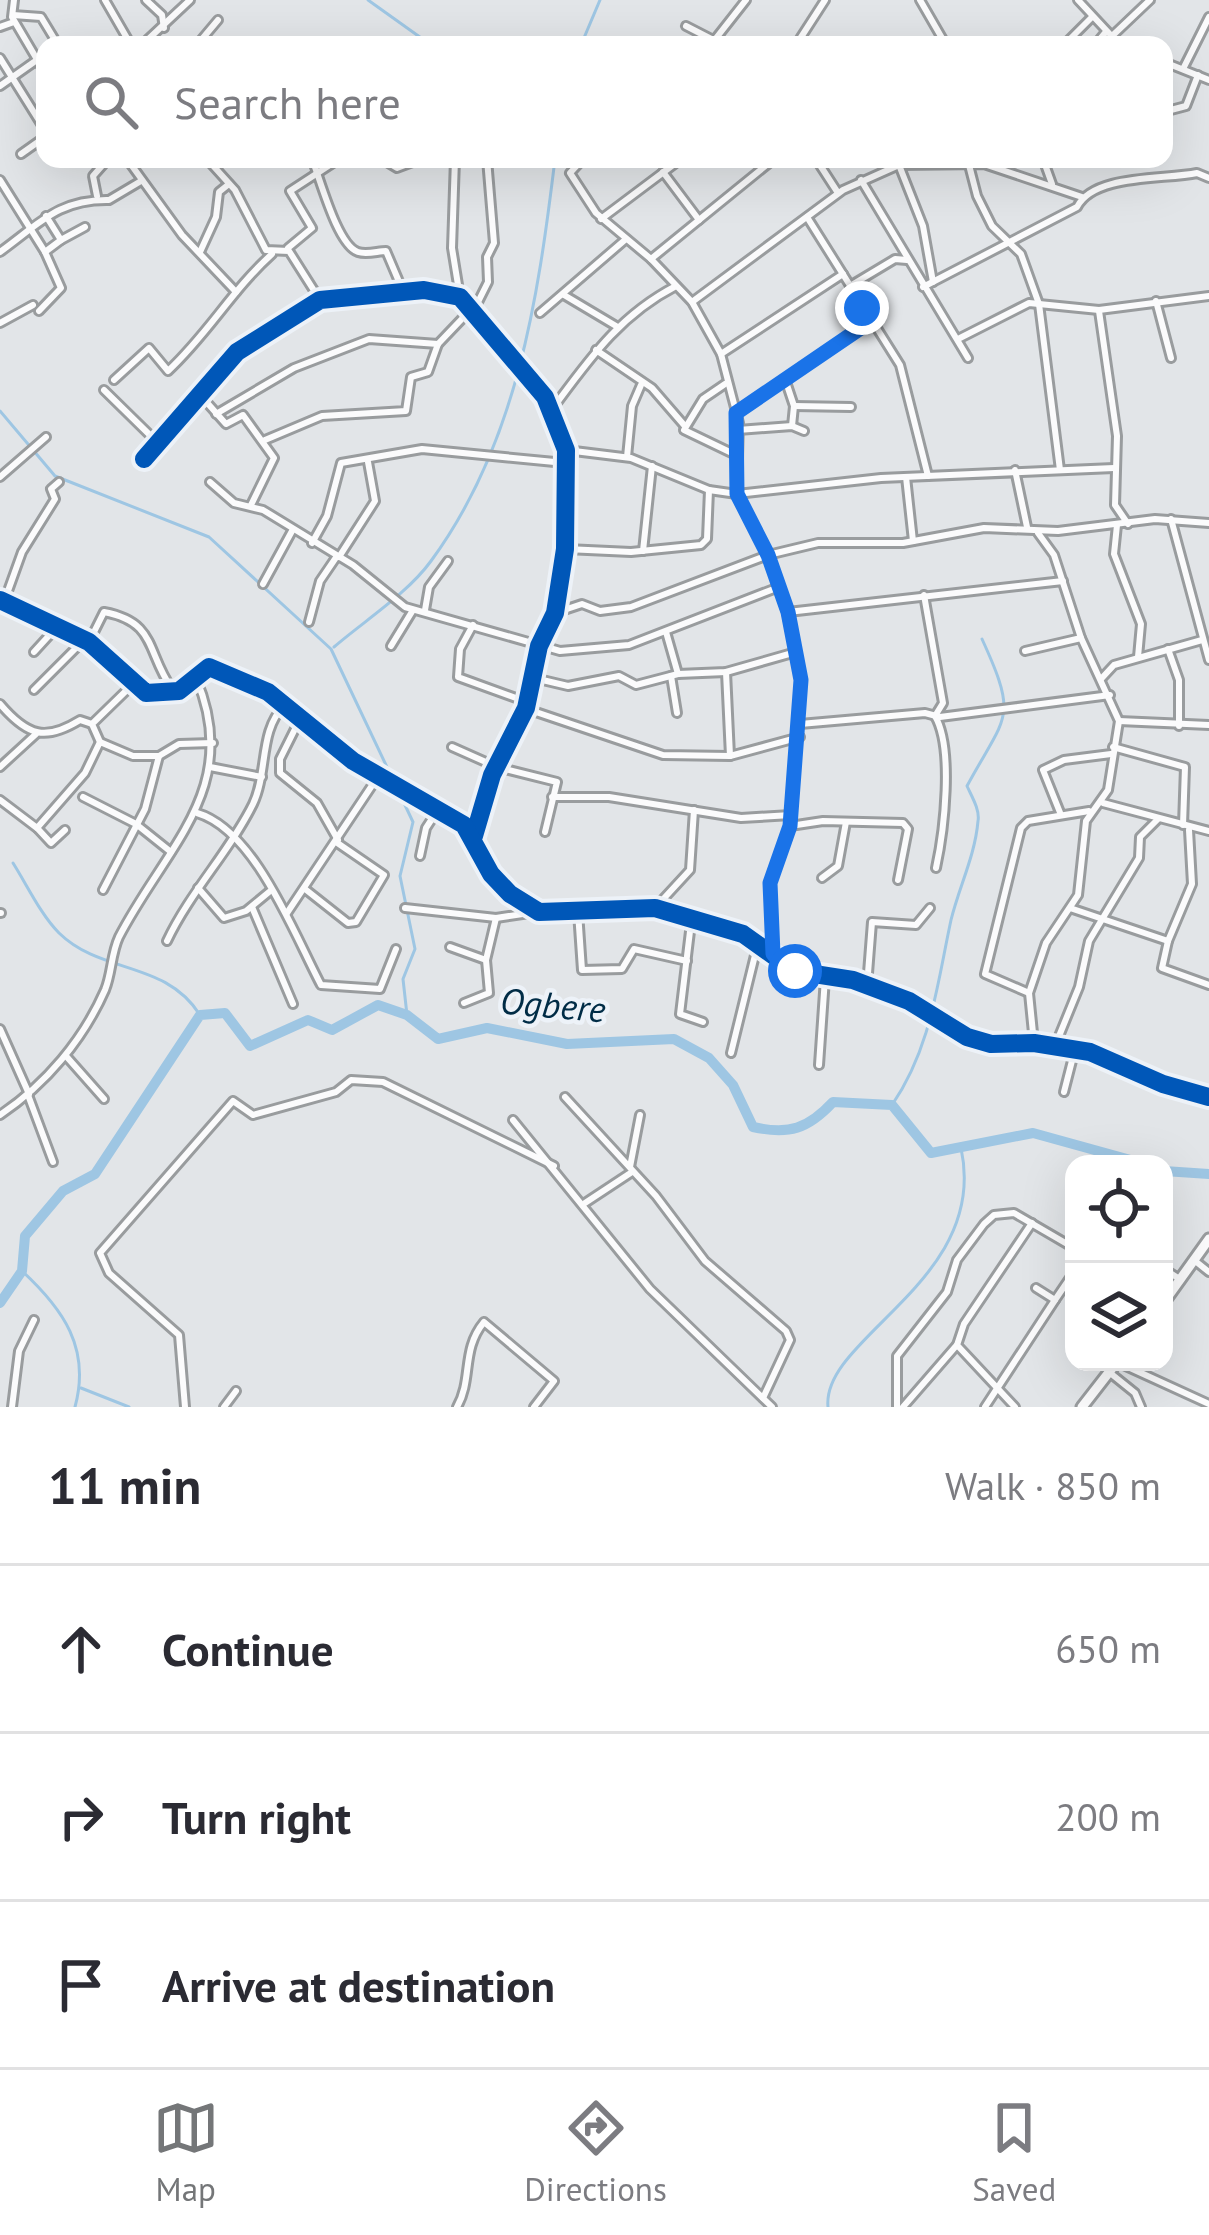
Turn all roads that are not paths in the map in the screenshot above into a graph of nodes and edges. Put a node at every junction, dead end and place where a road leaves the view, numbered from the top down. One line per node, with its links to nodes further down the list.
1 (14, 0): 11 (street)
2 (104, 0): 18 (street)
3 (146, 0): 16 (street)
4 (190, 0): 16 (street)
5 (746, 0): 22 (street)
6 (825, 0): 23 (street)
7 (920, 0): 24 (street)
8 (1078, 0): 12 (street)
9 (1150, 0): 26 (street)
10 (1209, 17): 30 (street)
11 (14, 18): 15 (street); 17 (street); 28 (street)
12 (1091, 18): 25 (street); 26 (street)
13 (218, 20): 20 (street)
14 (686, 26): 21 (street)
15 (0, 27)
16 (164, 28): 19 (street)
17 (52, 36)
18 (126, 36)
19 (154, 36)
20 (207, 36)
21 (703, 36)
22 (718, 36)
23 (802, 36)
24 (941, 36)
25 (1073, 36)
26 (1108, 36)
27 (0, 58): 32 (street)
28 (34, 62): 32 (street)
29 (1173, 65): 30 (street)
30 (1183, 69): 31 (street)
31 (1198, 75): 33 (street); 35 (street)
32 (11, 80): 34 (street); 36 (street)
33 (1209, 80)
34 (0, 86)
35 (1173, 110)
36 (36, 120)
37 (36, 142): 38 (street)
38 (21, 154)
39 (100, 168): 64 (street)
40 (133, 168): 60 (street)
41 (215, 168): 61 (street)
42 (316, 168): 55 (street)
43 (322, 168): 55 (street)
44 (455, 168): 91 (street)
45 (488, 168): 96 (street)
46 (576, 168): 68 (street)
47 (668, 168): 56 (street)
48 (763, 168): 69 (street)
49 (822, 168): 63 (street)
50 (892, 168): 58 (street)
51 (900, 168): 83 (street)
52 (973, 168): 74 (street)
53 (1005, 168): 62 (street)
54 (1046, 168): 62 (street)
55 (317, 171): 75 (street); 87 (street)
56 (663, 172): 68 (street); 69 (street)
57 (1209, 178): 65 (street)
58 (862, 180): 63 (street); 81 (street)
59 (0, 181): 70 (street)
60 (141, 181): 64 (street); 78 (street)
61 (229, 184): 78 (street); 79 (street)
62 (1052, 184): 65 (street)
63 (838, 193): 67 (street)
64 (97, 196): 66 (street)
65 (1082, 196): 74 (street)
66 (46, 215): 70 (street); 73 (street)
67 (807, 217): 82 (street); 94 (street)
68 (602, 219): 72 (street)
69 (699, 220): 80 (street)
70 (30, 224): 76 (street); 77 (street)
71 (85, 227): 73 (street)
72 (626, 239): 80 (street); 89 (street)
73 (61, 240): 77 (street)
74 (1012, 242): 83 (street); 95 (street)
75 (284, 250): 79 (street); 92 (street)
76 (0, 252)
77 (45, 252): 100 (street)
78 (200, 252): 88 (street)
79 (272, 254): 88 (street)
80 (651, 259): 84 (street)
81 (907, 260): 85 (street); 86 (street)
82 (843, 274): 85 (street); 105 (street)
83 (932, 282): 86 (street)
84 (677, 285): 94 (street); 101 (street)
85 (850, 286): 99 (street)
86 (923, 287): 102 (street)
87 (403, 290): 91 (street); 92 (street)
88 (236, 292): 108 (street)
89 (564, 295): 98 (street); 101 (street)
90 (1209, 296): 93 (street)
91 (460, 297): 96 (street)
92 (320, 300): 113 (street)
93 (1156, 301): 97 (street); 107 (street)
94 (692, 302): 105 (street)
95 (1039, 304): 97 (street); 102 (street); 135 (street)
96 (470, 309): 103 (street); 116 (street)
97 (1099, 310): 133 (street)
98 (540, 313)
99 (871, 321): 109 (street); 136 (street)
100 (0, 322)
101 (616, 326): 104 (street)
102 (960, 338): 106 (street)
103 (439, 344): 118 (street); 124 (street)
104 (596, 350): 111 (street); 116 (street)
105 (721, 354): 110 (street)
106 (968, 358)
107 (1171, 358)
108 (114, 380)
109 (785, 380): 114 (street); 117 (street)
110 (726, 384): 117 (street); 119 (street)
111 (640, 385): 119 (street); 128 (street)
112 (104, 390): 125 (street)
113 (202, 397): 118 (street); 125 (street)
114 (794, 406): 115 (street); 120 (street)
115 (851, 407)
116 (550, 412): 126 (street)
117 (736, 413): 121 (street)
118 (216, 414): 124 (street)
119 (684, 425): 127 (street)
120 (791, 426): 121 (street); 122 (street)
121 (738, 430): 127 (street)
122 (804, 431)
123 (46, 437): 137 (street)
124 (265, 440): 143 (street)
125 (158, 443): 129 (street)
126 (566, 450): 128 (street); 131 (street)
127 (736, 455): 142 (street)
128 (627, 458): 132 (street)
129 (144, 459)
130 (368, 462): 131 (street); 152 (street); 156 (street)
131 (565, 463): 153 (street)
132 (652, 466): 141 (street); 154 (street)
133 (1114, 468): 135 (street); 146 (street)
134 (1015, 470): 135 (street); 136 (street); 148 (street)
135 (1060, 470)
136 (928, 476): 138 (street)
137 (0, 477)
138 (906, 477): 142 (street); 151 (street)
139 (59, 482): 162 (street)
140 (210, 482): 143 (street)
141 (709, 490): 142 (street); 154 (street)
142 (737, 494): 155 (street)
143 (251, 506): 149 (street)
144 (1172, 519): 145 (street); 146 (street); 172 (street)
145 (1209, 523)
146 (1128, 524): 147 (street)
147 (1117, 525): 150 (street); 180 (street)
148 (1027, 527): 150 (street); 151 (street)
149 (292, 531): 152 (street); 159 (street)
150 (1037, 531): 158 (street)
151 (914, 541): 155 (street)
152 (312, 543): 156 (street)
153 (565, 549): 154 (street); 166 (street)
154 (643, 551)
155 (768, 555): 160 (street); 166 (street)
156 (338, 557): 163 (street); 167 (street)
157 (448, 561): 164 (street)
158 (1063, 581): 161 (street); 171 (street)
159 (263, 584)
160 (779, 587): 165 (street); 170 (street)
161 (924, 595): 165 (street); 195 (street)
162 (1, 601): 169 (street)
163 (413, 610): 164 (street); 174 (street)
164 (425, 610): 168 (street)
165 (788, 612): 179 (street)
166 (555, 613): 175 (street)
167 (309, 622)
168 (473, 625): 175 (street); 192 (street)
169 (55, 629): 173 (street); 178 (street)
170 (665, 632): 175 (street); 183 (street)
171 (1081, 638): 177 (street); 186 (street)
172 (1203, 640): 176 (street); 181 (street)
173 (86, 641): 187 (street); 188 (street); 189 (street)
174 (391, 646)
175 (539, 646): 185 (street)
176 (1168, 649): 180 (street); 201 (street)
177 (1025, 651)
178 (34, 652)
179 (796, 652): 182 (street); 199 (street)
180 (1138, 657): 186 (street)
181 (1209, 660)
182 (726, 672): 183 (street); 208 (street)
183 (675, 675): 185 (street); 194 (street)
184 (196, 678): 189 (street); 193 (street); 205 (street)
185 (533, 678): 192 (street)
186 (1101, 679): 190 (street)
187 (132, 685): 189 (street); 198 (street)
188 (34, 690)
189 (174, 691)
190 (1110, 695): 195 (street); 197 (street)
191 (0, 704): 202 (street)
192 (526, 705): 208 (street); 212 (street)
193 (284, 706): 196 (street); 214 (street)
194 (677, 713)
195 (934, 716): 199 (street); 239 (street)
196 (300, 719): 213 (street); 236 (street)
197 (1119, 721): 201 (street); 207 (street)
198 (92, 724): 202 (street); 204 (street)
199 (800, 724): 203 (street)
200 (1209, 725): 201 (street)
201 (1179, 726)
202 (36, 734): 210 (street)
203 (800, 737): 208 (street); 223 (street)
204 (100, 742): 209 (street); 230 (street)
205 (213, 743): 209 (street); 211 (street)
206 (452, 747): 212 (street)
207 (1112, 751): 218 (street); 224 (street); 229 (street)
208 (730, 755)
209 (159, 757): 227 (street)
210 (0, 766)
211 (210, 767): 214 (street); 222 (street)
212 (497, 767): 216 (street); 235 (street)
213 (379, 775): 219 (street); 236 (street)
214 (262, 777): 232 (street)
215 (83, 797): 227 (street)
216 (552, 797): 220 (street); 234 (street)
217 (0, 800): 230 (street)
218 (1103, 802): 221 (street); 225 (street)
219 (440, 808): 235 (street); 238 (street)
220 (694, 810): 223 (street); 248 (street)
221 (1090, 811): 224 (street); 250 (street)
222 (197, 813): 232 (street); 237 (street)
223 (791, 815): 228 (street)
224 (1061, 815): 268 (street)
225 (1158, 819): 229 (street); 255 (street)
226 (846, 822): 228 (street); 240 (street); 241 (street)
227 (136, 824): 237 (street); 244 (street)
228 (790, 826): 262 (street)
229 (1186, 827): 233 (street); 258 (street)
230 (37, 828): 231 (street)
231 (65, 830)
232 (233, 831): 242 (street); 245 (street)
233 (1209, 831)
234 (545, 832)
235 (474, 836): 251 (street)
236 (337, 841): 243 (street); 243 (street)
237 (171, 852): 277 (street)
238 (420, 856)
239 (936, 868)
240 (822, 878)
241 (898, 880)
242 (197, 887): 246 (street); 257 (street)
243 (305, 889): 253 (street)
244 (103, 890)
245 (269, 892): 246 (street); 253 (street)
246 (252, 907): 270 (street)
247 (405, 908): 254 (street)
248 (655, 908): 252 (street); 256 (street)
249 (930, 908): 267 (street)
250 (1070, 908): 255 (street); 268 (street)
251 (539, 911): 252 (street); 254 (street)
252 (578, 912): 264 (street)
253 (286, 913): 261 (street)
254 (496, 918): 263 (street)
255 (1100, 919): 258 (street); 274 (street)
256 (691, 923): 259 (street); 264 (street)
257 (167, 941)
258 (1168, 941): 266 (street)
259 (758, 943): 262 (street); 276 (street)
260 (450, 947): 263 (street)
261 (396, 950)
262 (773, 954): 265 (street)
263 (486, 961): 269 (street)
264 (687, 961): 271 (street)
265 (825, 978): 267 (street); 278 (street)
266 (1209, 985)
267 (867, 986): 273 (street)
268 (1029, 993): 273 (street)
269 (464, 1003)
270 (293, 1004)
271 (703, 1022)
272 (1, 1035): 280 (street)
273 (1034, 1043): 274 (street)
274 (1055, 1046): 275 (street)
275 (1075, 1049): 279 (street); 282 (street)
276 (731, 1053)
277 (66, 1056): 280 (street); 283 (street)
278 (819, 1065)
279 (1064, 1092)
280 (28, 1094): 285 (street); 287 (street)
281 (565, 1097): 289 (street)
282 (1209, 1097)
283 (104, 1099)
284 (640, 1114): 289 (street)
285 (0, 1115)
286 (513, 1120): 288 (street)
287 (53, 1162)
288 (554, 1166): 290 (street); 311 (street)
289 (632, 1169): 290 (street); 308 (street)
290 (585, 1203): 308 (street)
291 (1033, 1223): 293 (street); 303 (street); 316 (street)
292 (1209, 1239): 294 (main road)
293 (1065, 1243)
294 (1195, 1260): 295 (street); 297 (main road)
295 (1209, 1272)
296 (1173, 1275): 297 (street)
297 (1181, 1280): 300 (main road)
298 (1065, 1285): 301 (street)
299 (1036, 1288): 301 (street)
300 (1173, 1290)
301 (1054, 1300): 307 (street)
302 (34, 1320): 310 (street)
303 (957, 1345): 307 (street); 316 (street)
304 (1137, 1371): 309 (street)
305 (1109, 1372): 319 (main road); 320 (street)
306 (236, 1390): 312 (street)
307 (997, 1394): 317 (street); 318 (street)
308 (764, 1398): 315 (street)
309 (1209, 1404)
310 (12, 1407)
311 (185, 1407)
312 (224, 1407)
313 (458, 1407): 314 (street)
314 (534, 1407)
315 (772, 1407)
316 (900, 1407)
317 (985, 1407)
318 (1015, 1407)
319 (1082, 1407)
320 (1141, 1407)

